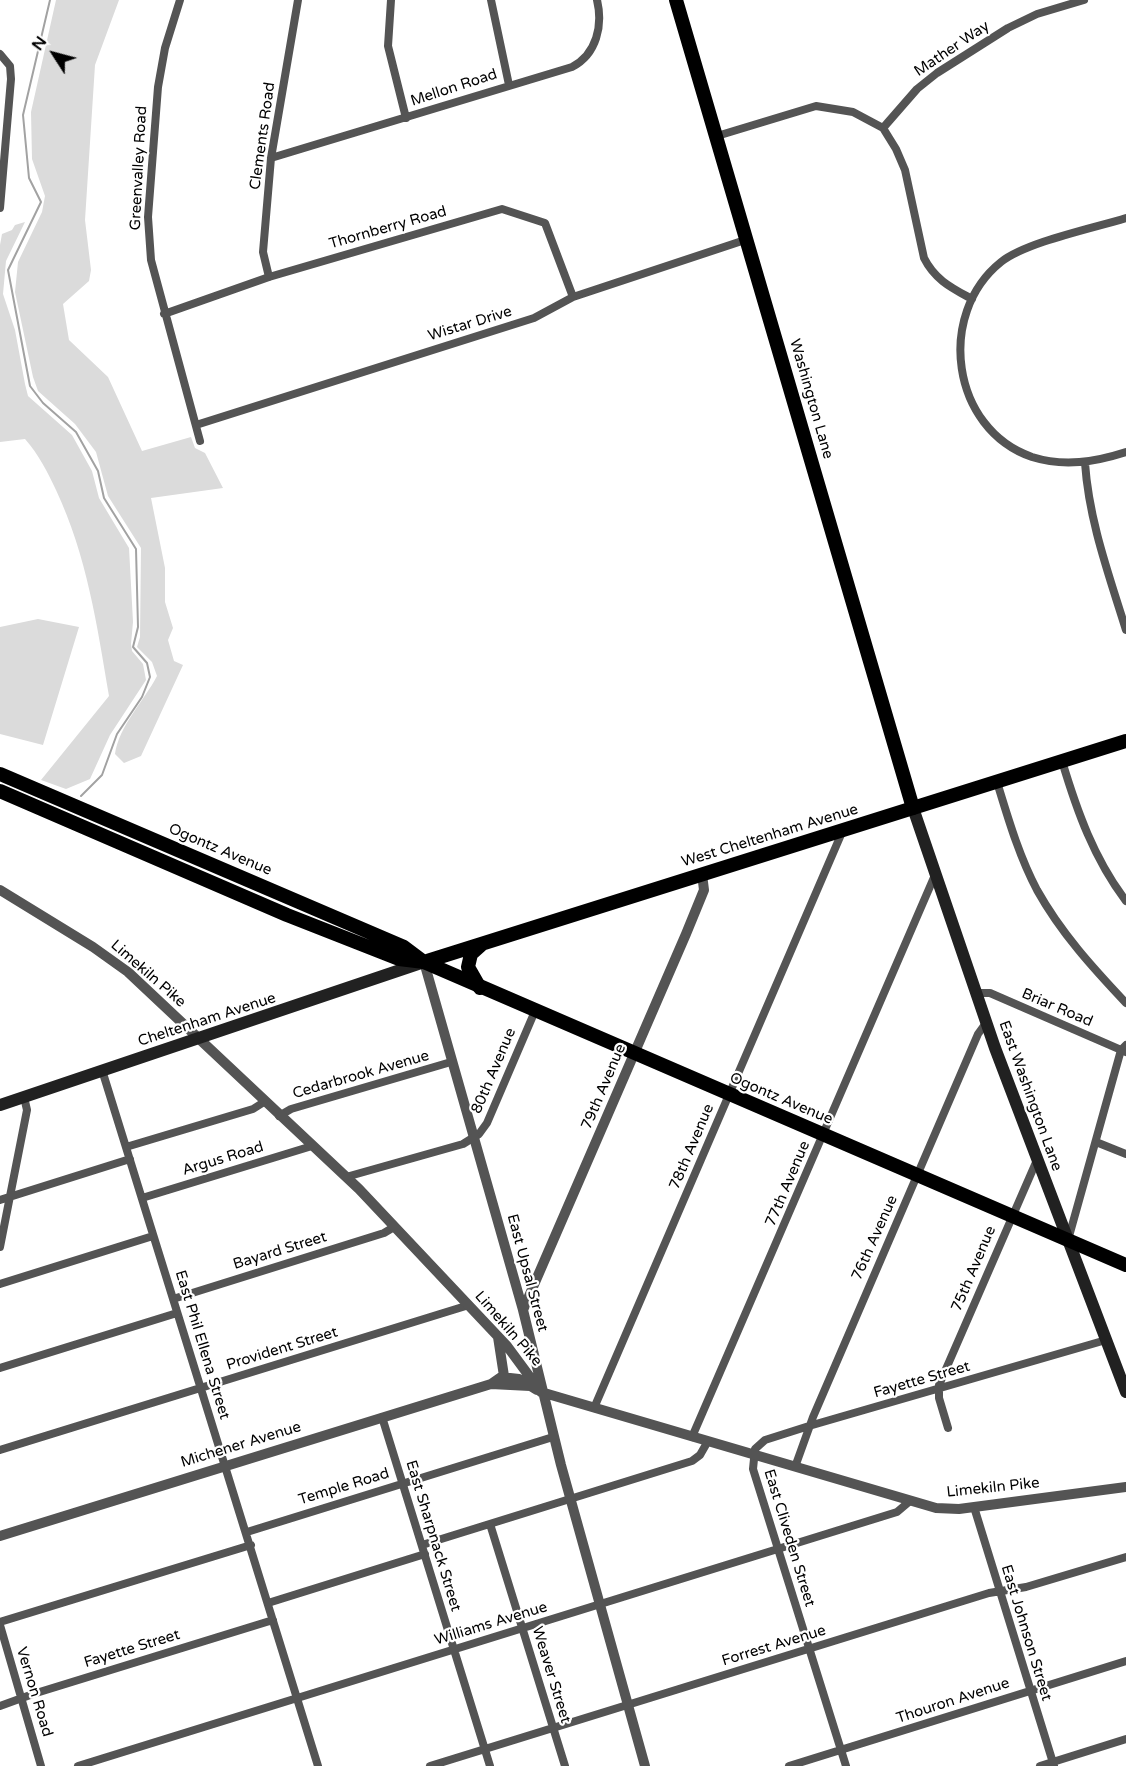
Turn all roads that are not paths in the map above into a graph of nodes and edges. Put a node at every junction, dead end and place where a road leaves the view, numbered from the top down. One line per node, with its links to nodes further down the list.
1 (180, 0): 20 (street, Greenvalley Road)
2 (298, 0): 13 (street, Clements Road)
3 (391, 0): 10 (street)
4 (491, 0): 9 (street)
5 (597, 0): 9 (street, Mellon Road)
6 (676, 0): 12 (main road, Washington Lane)
7 (1084, 0): 11 (street, Mather Way)
8 (0, 54): 14 (street)
9 (509, 85): 10 (street, Mellon Road)
10 (406, 118): 13 (street, Mellon Road)
11 (883, 128): 12 (street); 19 (street)
12 (717, 136): 16 (main road, Washington Lane)
13 (271, 158): 17 (street, Clements Road)
14 (0, 208)
15 (1126, 218): 19 (street)
16 (748, 239): 18 (street, Wistar Drive); 31 (main road, Washington Lane)
17 (269, 277): 18 (street, Thornberry Road); 20 (street, Thornberry Road)
18 (573, 297): 21 (street, Wistar Drive)
19 (972, 299): 24 (street)
20 (164, 314): 21 (street, Greenvalley Road)
21 (196, 425): 22 (street, Greenvalley Road)
22 (200, 441)
23 (1126, 452): 24 (street)
24 (1085, 463): 25 (street)
25 (1126, 630)
26 (1126, 741): 27 (main road, West Cheltenham Avenue)
27 (1062, 761): 29 (main road, West Cheltenham Avenue); 36 (street)
28 (0, 774): 38 (main road, Ogontz Avenue)
29 (997, 782): 31 (main road, West Cheltenham Avenue); 41 (street)
30 (0, 791): 38 (main road, Ogontz Avenue)
31 (913, 808): 32 (main road, West Cheltenham Avenue); 34 (main road, East Washington Lane)
32 (843, 830): 33 (main road, West Cheltenham Avenue); 49 (street, 78th Avenue)
33 (702, 874): 37 (main road, West Cheltenham Avenue); 46 (street, 79th Avenue)
34 (935, 875): 40 (main road, East Washington Lane); 54 (street, 77th Avenue)
35 (0, 890): 44 (street, Limekiln Pike)
36 (1126, 901)
37 (481, 945): 38 (main road, West Cheltenham Avenue); 39 (main road)
38 (424, 962): 39 (main road, Ogontz Avenue); 44 (main road, Cheltenham Avenue); 47 (street, East Upsal Street)
39 (480, 988): 42 (main road, Ogontz Avenue)
40 (976, 993): 43 (main road, East Washington Lane); 45 (street, Briar Road)
41 (1126, 1003)
42 (535, 1011): 46 (main road, Ogontz Avenue); 55 (street, 80th Avenue)
43 (986, 1023): 61 (main road, East Washington Lane); 62 (street, 76th Avenue)
44 (198, 1040): 48 (main road, Cheltenham Avenue); 51 (street, Limekiln Pike)
45 (1124, 1049): 56 (street)
46 (634, 1054): 49 (main road, Ogontz Avenue); 76 (street, 79th Avenue)
47 (451, 1062): 53 (street, Cedarbrook Avenue); 55 (street, East Upsal Street)
48 (102, 1070): 50 (main road, Cheltenham Avenue); 58 (street, East Phil Ellena Street)
49 (729, 1095): 54 (main road, Ogontz Avenue); 88 (street, 78th Avenue)
50 (24, 1096): 52 (main road, Cheltenham Avenue); 64 (street)
51 (264, 1102): 53 (street, Limekiln Pike); 58 (street)
52 (0, 1105)
53 (279, 1116): 57 (street, Limekiln Pike)
54 (824, 1135): 62 (main road, Ogontz Avenue); 93 (street, 77th Avenue)
55 (473, 1139): 63 (street); 76 (street, East Upsal Street)
56 (1096, 1142): 59 (street); 70 (street)
57 (312, 1146): 63 (street, Limekiln Pike); 65 (street, Argus Road)
58 (126, 1148): 60 (street, East Phil Ellena Street)
59 (1126, 1154)
60 (130, 1159): 64 (street); 65 (street, East Phil Ellena Street)
61 (1037, 1160): 67 (street, 75th Avenue); 70 (main road, East Washington Lane)
62 (917, 1176): 67 (main road, Ogontz Avenue); 90 (street, 76th Avenue)
63 (346, 1177): 68 (street, Limekiln Pike)
64 (10, 1197): 66 (street); 71 (street)
65 (142, 1198): 69 (street, East Phil Ellena Street)
66 (0, 1200)
67 (1012, 1216): 70 (main road, Ogontz Avenue); 85 (street, 75th Avenue)
68 (394, 1227): 74 (street, Bayard Street); 75 (street, Limekiln Pike)
69 (153, 1236): 73 (street); 74 (street, East Phil Ellena Street)
70 (1068, 1240): 72 (main road, Ogontz Avenue); 79 (main road, East Washington Lane)
71 (0, 1247)
72 (1126, 1265)
73 (0, 1284)
74 (173, 1299): 77 (street, East Phil Ellena Street)
75 (469, 1305): 78 (street, Limekiln Pike); 84 (street, Provident Street)
76 (523, 1310): 86 (street, East Upsal Street)
77 (177, 1313): 80 (street); 84 (street, East Phil Ellena Street)
78 (498, 1337): 81 (street); 86 (street, Limekiln Pike)
79 (1106, 1340): 85 (street, Fayette Street); 87 (main road, East Washington Lane)
80 (0, 1368)
81 (504, 1376): 82 (street, Michener Avenue); 83 (street, Michener Avenue)
82 (491, 1384): 83 (street, Michener Avenue); 89 (street, Michener Avenue)
83 (530, 1386): 86 (street, Michener Avenue)
84 (201, 1388): 95 (street, Provident Street); 97 (street, East Phil Ellena Street)
85 (938, 1389): 90 (street, Fayette Street); 91 (street)
86 (541, 1392): 88 (street, Limekiln Pike); 92 (street, East Upsal Street)
87 (1126, 1392)
88 (594, 1408): 93 (street, Limekiln Pike)
89 (382, 1417): 97 (street, Michener Avenue); 99 (street, East Sharpnack Street)
90 (809, 1426): 96 (street, Fayette Street); 98 (street, 76th Avenue)
91 (948, 1428)
92 (553, 1437): 99 (street, Temple Road); 101 (street, East Upsal Street)
93 (692, 1437): 94 (street, Limekiln Pike)
94 (708, 1441): 96 (street, Limekiln Pike); 101 (street)
95 (0, 1450)
96 (753, 1455): 98 (street, Limekiln Pike); 108 (street, East Cliveden Street)
97 (225, 1466): 105 (street, East Phil Ellena Street); 106 (street, Michener Avenue)
98 (795, 1467): 102 (street, Limekiln Pike)
99 (402, 1483): 105 (street, Temple Road); 109 (street, East Sharpnack Street)
100 (1126, 1487): 103 (street, Limekiln Pike)
101 (570, 1499): 104 (street); 113 (street, East Upsal Street)
102 (909, 1501): 103 (street, Limekiln Pike); 108 (street, Williams Avenue)
103 (974, 1507): 111 (street, East Johnson Street)
104 (490, 1524): 109 (street); 116 (street, Weaver Street)
105 (247, 1532): 107 (street, East Phil Ellena Street)
106 (0, 1536)
107 (251, 1545): 112 (street, East Phil Ellena Street); 115 (street)
108 (778, 1549): 113 (street, Williams Avenue); 118 (street, East Cliveden Street)
109 (423, 1550): 112 (street); 117 (street, East Sharpnack Street)
110 (1126, 1557): 111 (street, Forrest Avenue)
111 (999, 1591): 118 (street, Forrest Avenue); 120 (street, East Johnson Street)
112 (268, 1603): 114 (street, East Phil Ellena Street)
113 (599, 1604): 116 (street, Williams Avenue); 123 (street, East Upsal Street)
114 (273, 1620): 121 (street, East Phil Ellena Street); 122 (street, Fayette Street)
115 (0, 1623): 122 (street, Vernon Road)
116 (522, 1628): 117 (street, Williams Avenue); 125 (street, Weaver Street)
117 (454, 1649): 121 (street, Williams Avenue); 127 (street, East Sharpnack Street)
118 (809, 1649): 123 (street, Forrest Avenue); 128 (street, East Cliveden Street)
119 (1126, 1661): 120 (street, Thouron Avenue)
120 (1030, 1691): 128 (street, Thouron Avenue); 129 (street, East Johnson Street)
121 (297, 1698): 131 (street, Williams Avenue); 132 (street, East Phil Ellena Street)
122 (21, 1699): 124 (street, Fayette Street); 130 (street, Vernon Road)
123 (628, 1705): 125 (street, Forrest Avenue); 136 (street, East Upsal Street)
124 (0, 1707)
125 (553, 1728): 127 (street, Forrest Avenue); 135 (street, Weaver Street)
126 (1126, 1739): 129 (street)
127 (485, 1749): 133 (street, Forrest Avenue); 134 (street, East Sharpnack Street)
128 (841, 1750): 137 (street, Thouron Avenue); 138 (street, East Cliveden Street)
129 (1053, 1764): 139 (street)
130 (41, 1766)
131 (78, 1766)
132 (318, 1766)
133 (430, 1766)
134 (490, 1766)
135 (565, 1766)
136 (645, 1766)
137 (789, 1766)
138 (846, 1766)
139 (1040, 1766)

